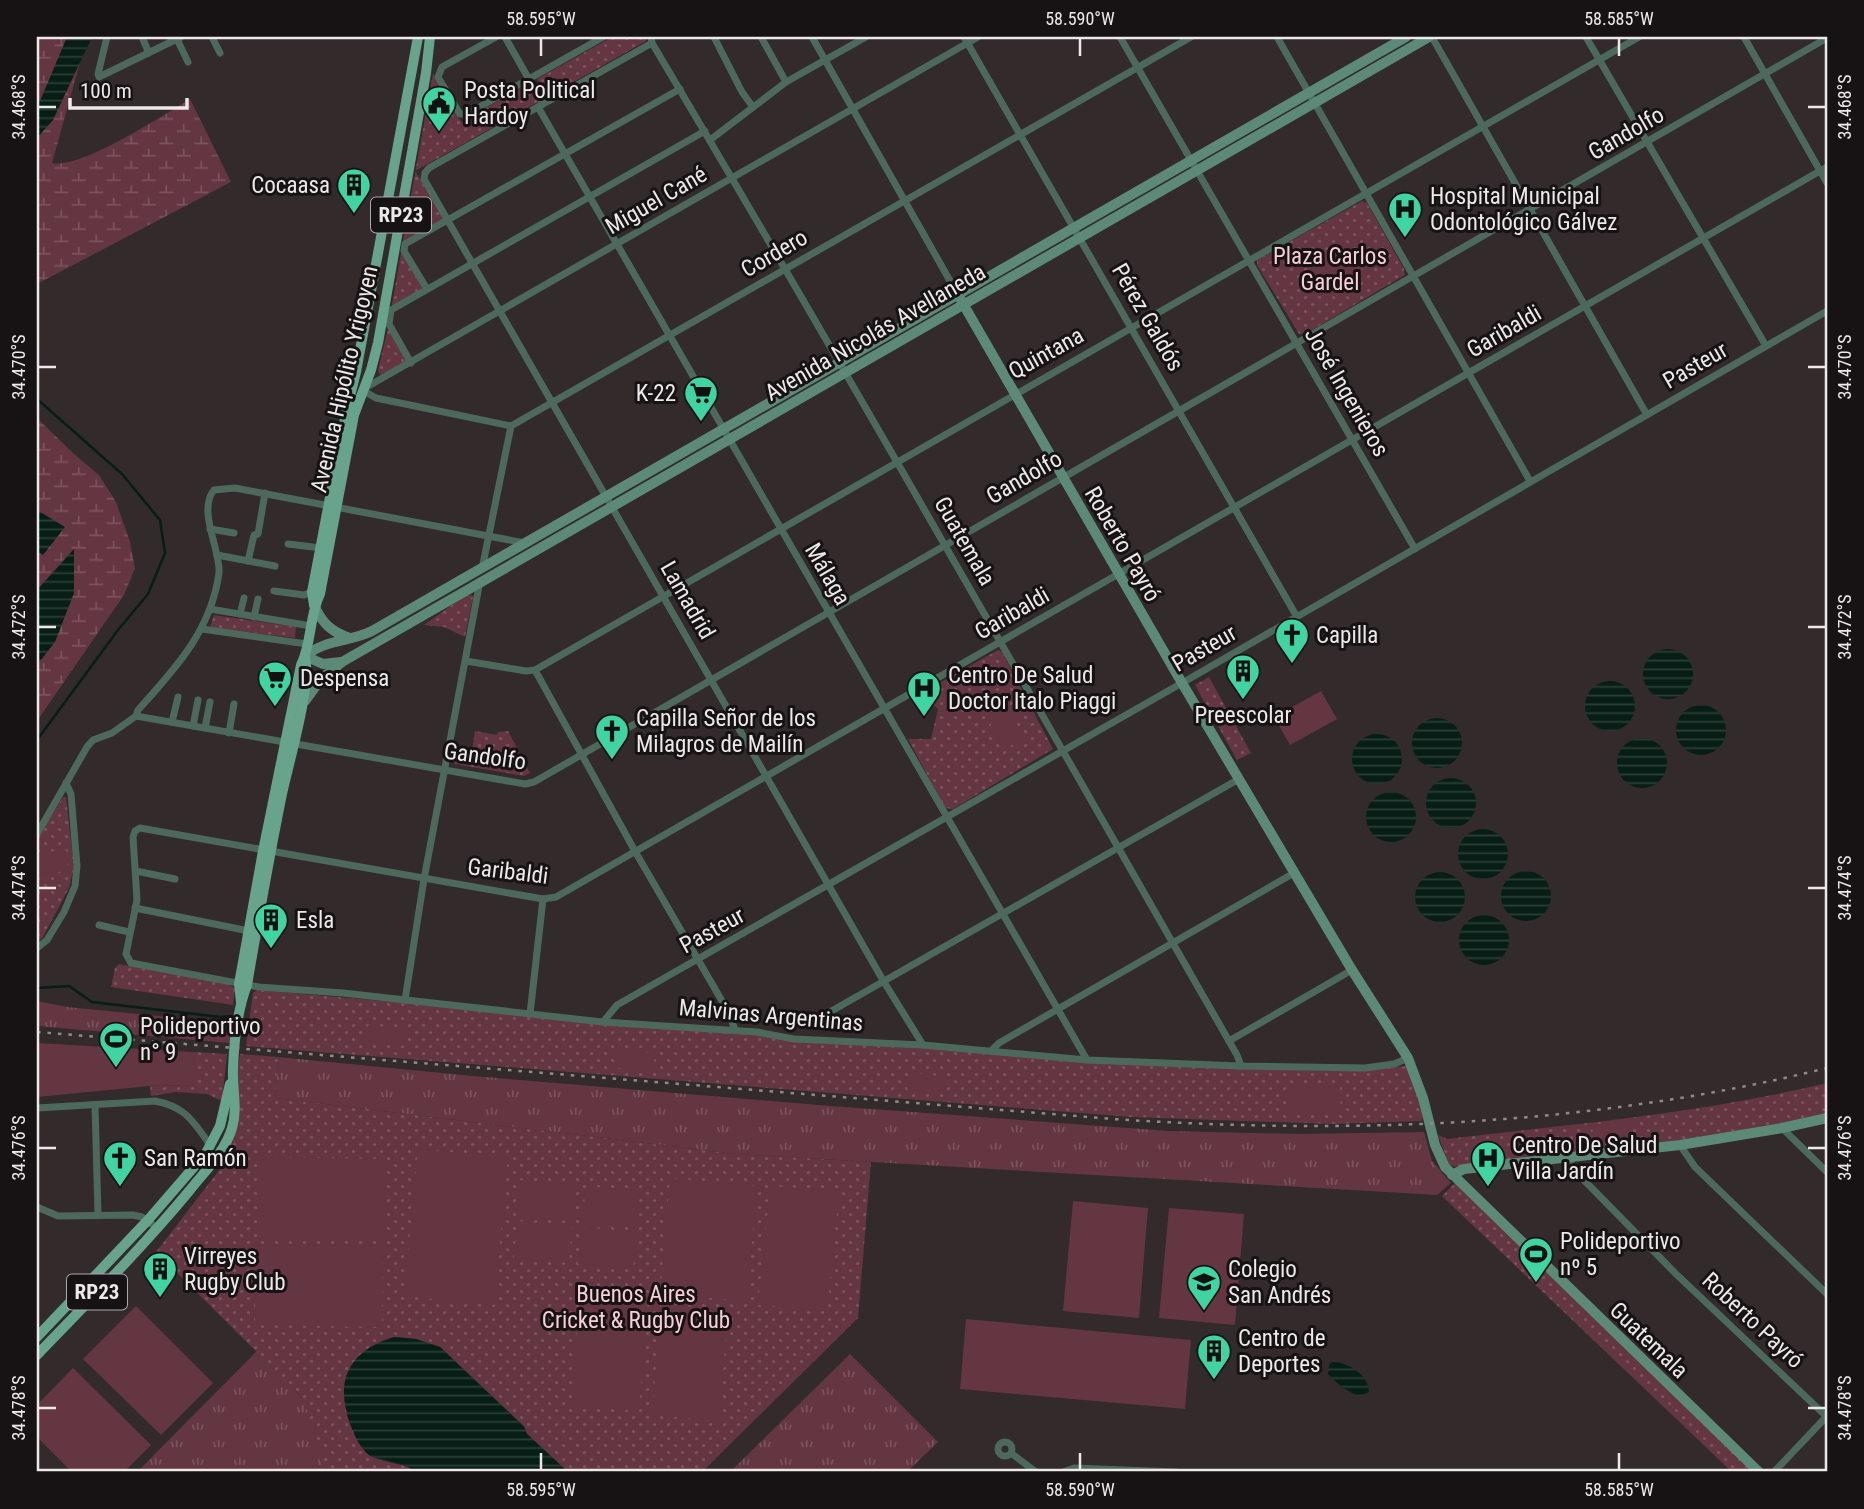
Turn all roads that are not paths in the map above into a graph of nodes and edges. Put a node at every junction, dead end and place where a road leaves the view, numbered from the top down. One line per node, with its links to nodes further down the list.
1 (107, 37): 27 (street)
2 (142, 37): 27 (street)
3 (178, 37): 27 (street); 30 (street)
4 (212, 37): 26 (street)
5 (418, 37): 35 (main road, Avenida Hipólito Yrigoyen / RP23)
6 (430, 37): 36 (main road, Avenida Hipólito Yrigoyen / RP23)
7 (496, 37): 33 (street)
8 (505, 37): 33 (street, Málaga)
9 (603, 37): 33 (street)
10 (714, 37): 40 (street)
11 (761, 37): 34 (street)
12 (812, 37): 28 (street, Roberto Payró)
13 (866, 37): 28 (street)
14 (978, 37): 25 (street, Miguel Cané)
15 (1120, 37): 31 (street, José Ingenieros)
16 (1191, 37): 31 (street, Cordero)
17 (1277, 37): 38 (street)
18 (1406, 37): 38 (street, Avenida Nicolás Avellaneda)
19 (1430, 37): 38 (street, Avenida Nicolás Avellaneda); 42 (street)
20 (1586, 37): 29 (street)
21 (1639, 37): 29 (street, Quintana)
22 (1744, 37): 32 (street)
23 (1827, 38): 32 (street, Gandolfo)
24 (652, 40): 37 (street, Guatemala); 39 (street)
25 (966, 40): 41 (street, Miguel Cané); 44 (street, Pérez Galdós)
26 (220, 52)
27 (149, 53)
28 (826, 60): 34 (street); 41 (street, Roberto Payró)
29 (1599, 60): 42 (street, Quintana); 46 (street)
30 (188, 62)
31 (1138, 67): 44 (street, Cordero); 48 (street, José Ingenieros)
32 (1765, 74): 46 (street, Gandolfo); 49 (street)
33 (529, 79): 39 (street, Málaga)
34 (786, 82): 40 (street)
35 (410, 83): 36 (main road); 60 (main road, Avenida Hipólito Yrigoyen / RP23)
36 (423, 86): 61 (main road, Avenida Hipólito Yrigoyen / RP23)
37 (680, 89): 43 (street, Guatemala); 47 (street)
38 (1312, 97): 48 (street, Avenida Nicolás Avellaneda); 52 (street)
39 (541, 106): 47 (street, Málaga); 56 (street, Lamadrid)
40 (753, 107): 45 (street)
41 (852, 109): 50 (street, Miguel Cané); 54 (street, Roberto Payró)
42 (1483, 126): 52 (street, Quintana); 55 (street)
43 (705, 131): 45 (street, Guatemala); 53 (street)
44 (1021, 134): 54 (street, Cordero); 57 (street, Pérez Galdós)
45 (710, 140): 50 (street, Guatemala)
46 (1648, 143): 55 (street, Gandolfo); 58 (street)
47 (564, 154): 53 (street, Málaga); 56 (street)
48 (1194, 165): 57 (street, Avenida Nicolás Avellaneda); 62 (street, José Ingenieros)
49 (1824, 169): 51 (street); 58 (street, Garibaldi)
50 (733, 178): 59 (street, Miguel Cané); 64 (street, Guatemala)
51 (1827, 183)
52 (1365, 193): 62 (street, Quintana); 65 (street)
53 (589, 198): 59 (street, Málaga); 63 (street)
54 (904, 201): 64 (street, Cordero); 67 (street, Roberto Payró)
55 (1531, 210): 65 (street, Gandolfo); 68 (street)
56 (447, 220): 63 (street, Lamadrid); 66 (street)
57 (1077, 232): 67 (street, Avenida Nicolás Avellaneda); 71 (street, Pérez Galdós)
58 (1703, 238): 68 (street, Garibaldi); 74 (street)
59 (616, 246): 70 (street, Miguel Cané); 72 (street, Málaga)
60 (380, 248): 61 (main road); 78 (main road, Avenida Hipólito Yrigoyen / RP23)
61 (395, 250): 78 (main road, Avenida Hipólito Yrigoyen / RP23)
62 (1249, 260): 71 (street, Quintana); 73 (street, José Ingenieros)
63 (472, 263): 66 (street); 70 (street, Lamadrid)
64 (786, 268): 72 (street, Cordero); 76 (street, Guatemala)
65 (1413, 276): 73 (street, Gandolfo); 77 (street)
66 (427, 289): 75 (street)
67 (960, 299): 76 (street, Avenida Nicolás Avellaneda); 79 (street, Roberto Payró)
68 (1586, 306): 77 (street, Garibaldi); 82 (street)
69 (1827, 311): 74 (street, Pasteur)
70 (500, 312): 75 (street, Miguel Cané); 80 (street, Lamadrid)
71 (1132, 327): 79 (street, Quintana); 81 (street, Pérez Galdós)
72 (669, 335): 80 (street, Cordero); 84 (street, Málaga)
73 (1297, 344): 81 (street, Gandolfo); 85 (street, José Ingenieros)
74 (1766, 346): 82 (street, Pasteur)
75 (411, 363): 78 (street, Miguel Cané)
76 (843, 367): 84 (street, Avenida Nicolás Avellaneda); 86 (street, Guatemala)
77 (1469, 373): 85 (street, Garibaldi); 88 (street)
78 (357, 390): 83 (street); 91 (main road, Avenida Hipólito Yrigoyen / RP23)
79 (1014, 393): 86 (street, Quintana); 87 (street, Roberto Payró)
80 (552, 402): 83 (street, Cordero); 90 (street, Lamadrid)
81 (1180, 411): 87 (street, Gandolfo); 92 (street, Pérez Galdós)
82 (1647, 415): 88 (street, Pasteur)
83 (511, 426): 96 (street)
84 (726, 434): 90 (street, Avenida Nicolás Avellaneda); 93 (street, Málaga)
85 (1353, 440): 92 (street, Garibaldi); 101 (street, José Ingenieros)
86 (896, 461): 93 (street, Quintana); 98 (street, Guatemala)
87 (1062, 478): 98 (street, Gandolfo); 106 (street, Roberto Payró)
88 (1530, 481): 101 (street, Pasteur)
89 (265, 493): 91 (street); 94 (street); 103 (street)
90 (609, 501): 99 (street, Avenida Nicolás Avellaneda); 110 (street, Lamadrid)
91 (333, 506): 96 (street); 100 (main road, Avenida Hipólito Yrigoyen / RP23); 113 (main road, Avenida Hipólito Yrigoyen / RP23)
92 (1235, 507): 106 (street, Garibaldi); 118 (street, Pérez Galdós)
93 (779, 528): 110 (street, Quintana); 115 (street, Málaga)
94 (210, 529): 95 (street); 114 (street)
95 (234, 533)
96 (488, 535): 99 (street); 105 (street)
97 (288, 544): 100 (street)
98 (945, 544): 115 (street, Gandolfo); 122 (street, Guatemala)
99 (529, 547): 105 (street, Avenida Nicolás Avellaneda); 107 (street, Avenida Nicolás Avellaneda)
100 (321, 548): 109 (main road, Avenida Hipólito Yrigoyen / RP23)
101 (1415, 549): 118 (street, Pasteur)
102 (217, 555): 103 (street)
103 (248, 561): 104 (street)
104 (275, 566)
105 (482, 568): 107 (street); 121 (street, Avenida Nicolás Avellaneda)
106 (1118, 574): 122 (street, Garibaldi); 129 (street, Roberto Payró)
107 (480, 582): 125 (street); 126 (street, Avenida Nicolás Avellaneda)
108 (274, 591): 109 (street)
109 (312, 592): 113 (main road, Avenida Hipólito Yrigoyen / RP23)
110 (663, 595): 127 (street, Quintana); 128 (street, Lamadrid)
111 (244, 598): 116 (street)
112 (258, 599): 117 (street)
113 (314, 605): 119 (main road, Avenida Hipólito Yrigoyen / RP23); 121 (street)
114 (210, 610): 116 (street); 120 (street)
115 (828, 612): 128 (street, Gandolfo); 135 (street, Málaga)
116 (240, 614): 117 (street)
117 (254, 617): 119 (street)
118 (1297, 617): 129 (street, Pasteur)
119 (311, 626): 123 (main road, Avenida Hipólito Yrigoyen / RP23)
120 (202, 629): 123 (street); 136 (street)
121 (354, 639): 124 (street, Avenida Nicolás Avellaneda)
122 (1001, 642): 135 (street, Garibaldi); 142 (street, Guatemala)
123 (307, 644): 124 (main road, Avenida Hipólito Yrigoyen / RP23)
124 (305, 656): 126 (street); 134 (main road, Avenida Hipólito Yrigoyen / RP23); 141 (main road, Avenida Hipólito Yrigoyen / RP23)
125 (466, 661): 127 (street); 144 (street)
126 (341, 662): 134 (street, Avenida Nicolás Avellaneda)
127 (535, 670): 143 (street)
128 (711, 679): 143 (street, Gandolfo); 145 (street, Lamadrid)
129 (1182, 683): 142 (street, Pasteur); 146 (street, Roberto Payró)
130 (177, 697): 137 (street)
131 (198, 700): 138 (street)
132 (210, 702): 139 (street)
133 (234, 704): 140 (street)
134 (301, 707): 141 (main road, Avenida Hipólito Yrigoyen / RP23)
135 (884, 709): 145 (street, Garibaldi); 148 (street, Málaga)
136 (136, 716): 137 (street, Gandolfo); 147 (street)
137 (172, 722): 138 (street, Gandolfo)
138 (193, 726): 139 (street, Gandolfo)
139 (205, 729): 140 (street, Gandolfo)
140 (229, 733): 141 (street, Gandolfo)
141 (289, 743): 144 (street, Gandolfo); 151 (main road, Avenida Hipólito Yrigoyen / RP23)
142 (1062, 751): 148 (street, Pasteur); 150 (street, Guatemala)
143 (581, 754): 144 (street, Gandolfo); 152 (street)
144 (445, 770): 156 (street)
145 (766, 776): 152 (street, Garibaldi); 157 (street, Lamadrid)
146 (1238, 779): 150 (street); 154 (street, Roberto Payró)
147 (66, 783): 149 (street); 165 (street)
148 (947, 818): 157 (street, Pasteur); 160 (street, Málaga)
149 (37, 834)
150 (1119, 847): 160 (street); 164 (street, Guatemala)
151 (267, 852): 153 (street, Garibaldi); 156 (street, Garibaldi); 162 (main road, Avenida Hipólito Yrigoyen / RP23); 169 (main road, Avenida Hipólito Yrigoyen / RP23)
152 (636, 853): 158 (street, Garibaldi); 166 (street)
153 (136, 871): 155 (street); 159 (street)
154 (1294, 873): 164 (street); 167 (street, Roberto Payró)
155 (175, 879)
156 (424, 879): 158 (street, Garibaldi); 170 (street)
157 (829, 886): 166 (street, Pasteur); 168 (street, Lamadrid)
158 (543, 899): 173 (street)
159 (135, 908): 162 (street); 163 (street)
160 (1001, 914): 168 (street); 171 (street, Málaga)
161 (99, 925): 163 (street)
162 (249, 931): 169 (main road, Avenida Hipólito Yrigoyen / RP23)
163 (130, 932): 169 (street, Malvinas Argentinas)
164 (1174, 944): 171 (street); 176 (street, Guatemala)
165 (37, 948)
166 (698, 960): 174 (street, Pasteur); 175 (street)
167 (1352, 970): 176 (street); 180 (street, Roberto Payró)
168 (884, 982): 172 (street); 177 (street, Lamadrid)
169 (243, 984): 170 (street, Malvinas Argentinas); 182 (main road, Avenida Hipólito Yrigoyen / RP23)
170 (405, 1000): 173 (street, Malvinas Argentinas)
171 (1057, 1011): 178 (street); 179 (street, Málaga)
172 (828, 1013)
173 (530, 1014): 174 (street, Malvinas Argentinas)
174 (603, 1022): 175 (street, Malvinas Argentinas)
175 (735, 1030): 177 (street, Malvinas Argentinas)
176 (1229, 1041): 181 (street, Guatemala)
177 (923, 1045): 178 (street, Malvinas Argentinas)
178 (990, 1051): 179 (street, Malvinas Argentinas)
179 (1087, 1060): 181 (street, Malvinas Argentinas)
180 (1410, 1061): 181 (street, Malvinas Argentinas); 183 (street, Roberto Payró)
181 (1241, 1066)
182 (233, 1071): 189 (main road, Avenida Hipólito Yrigoyen / RP23); 196 (main road, Avenida Hipólito Yrigoyen / RP23)
183 (1418, 1080): 192 (street, Guatemala)
184 (95, 1105): 185 (street); 189 (street); 194 (street)
185 (37, 1108)
186 (1827, 1118): 187 (street)
187 (1782, 1128): 188 (street); 191 (street)
188 (1679, 1145): 190 (street); 197 (street)
189 (211, 1146): 195 (main road, Avenida Hipólito Yrigoyen / RP23)
190 (1567, 1158): 192 (street); 200 (street, Roberto Payró)
191 (1827, 1172)
192 (1452, 1175): 205 (street, Guatemala)
193 (38, 1211): 194 (street)
194 (98, 1214): 195 (street)
195 (148, 1220): 196 (street); 198 (main road, Avenida Hipólito Yrigoyen / RP23)
196 (158, 1228): 199 (main road, Avenida Hipólito Yrigoyen / RP23)
197 (1827, 1294)
198 (37, 1337)
199 (37, 1355)
200 (1827, 1417): 206 (street)
201 (1011, 1452): 202 (street)
202 (1037, 1472)
203 (1063, 1472): 204 (street)
204 (1176, 1472)
205 (1759, 1472)
206 (1774, 1472)

